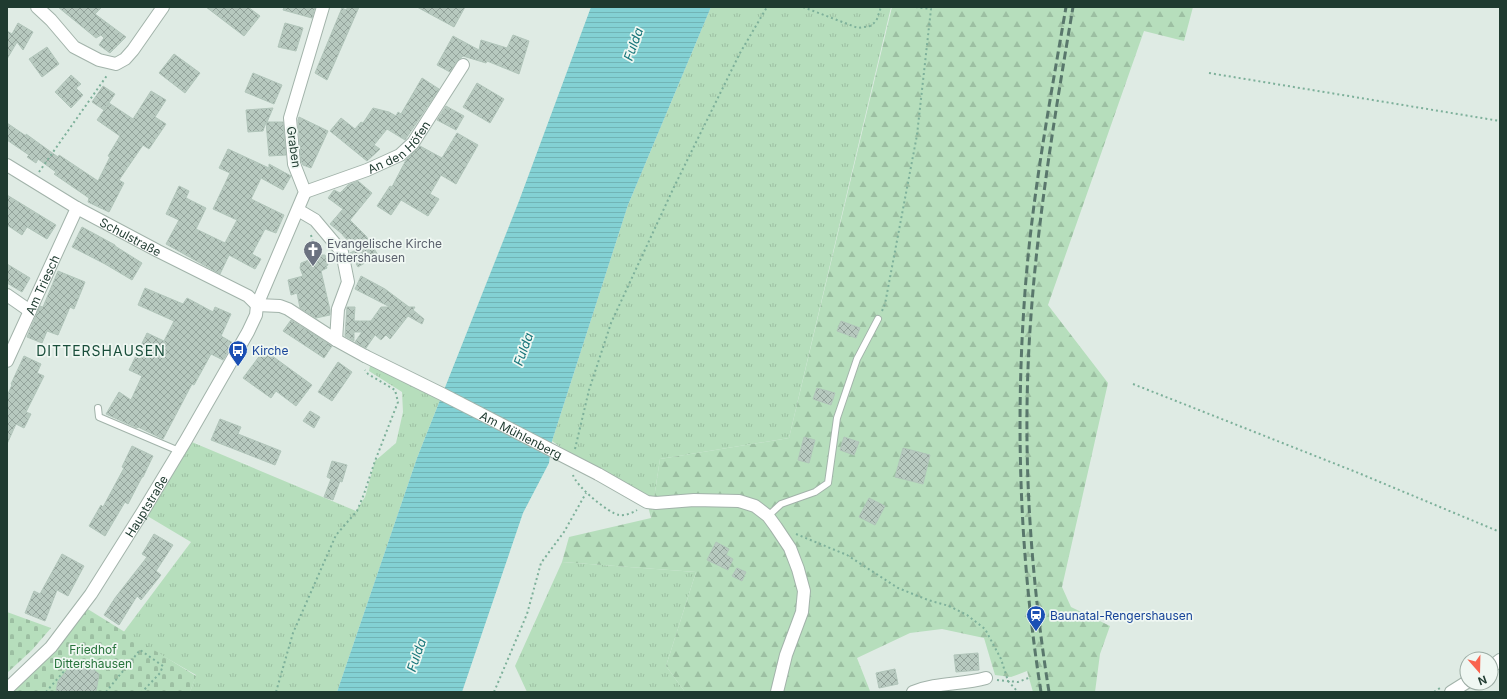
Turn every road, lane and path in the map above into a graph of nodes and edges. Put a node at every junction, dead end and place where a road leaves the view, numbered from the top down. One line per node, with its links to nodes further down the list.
1 (37, 7): 8 (street)
2 (163, 7): 8 (street)
3 (323, 7): 14 (street, Graben)
4 (767, 7): 28 (path)
5 (803, 7): 6 (path)
6 (881, 7)
7 (915, 7): 22 (path)
8 (116, 64): 13 (path)
9 (463, 65): 14 (street, An den Höfen)
10 (1209, 73): 11 (path)
11 (1500, 121)
12 (7, 165): 13 (street, Schulstraße)
13 (32, 181): 15 (street, Schulstraße)
14 (305, 192): 16 (street)
15 (77, 208): 20 (street, Schulstraße); 21 (street, Am Triesch)
16 (298, 210): 20 (street); 23 (street)
17 (310, 235): 18 (path)
18 (316, 257)
19 (7, 295): 21 (street)
20 (257, 305): 23 (street, Am Mühlenberg); 29 (street, Hauptstraße)
21 (30, 311): 25 (street, Am Triesch)
22 (878, 319): 33 (lane)
23 (336, 340): 24 (street, Am Mühlenberg)
24 (365, 356): 32 (street, Am Mühlenberg, bridge); 44 (path)
25 (7, 361)
26 (1133, 384): 34 (path)
27 (98, 408): 29 (lane)
28 (575, 450)
29 (179, 451): 36 (street, Hauptstraße)
30 (572, 474): 31 (path)
31 (586, 493): 32 (path); 45 (path)
32 (647, 502): 33 (street, Am Mühlenberg)
33 (768, 516): 35 (street, Am Mühlenberg)
34 (1500, 532)
35 (789, 536): 39 (path); 46 (street, Am Mühlenberg)
36 (46, 651): 40 (street, Hauptstraße); 41 (path)
37 (1031, 677): 39 (path)
38 (986, 678): 47 (street)
39 (1008, 681): 48 (path)
40 (7, 689)
41 (48, 692)
42 (106, 692): 43 (path)
43 (142, 692)
44 (276, 692)
45 (494, 692)
46 (777, 692)
47 (913, 692)
48 (1018, 692)

